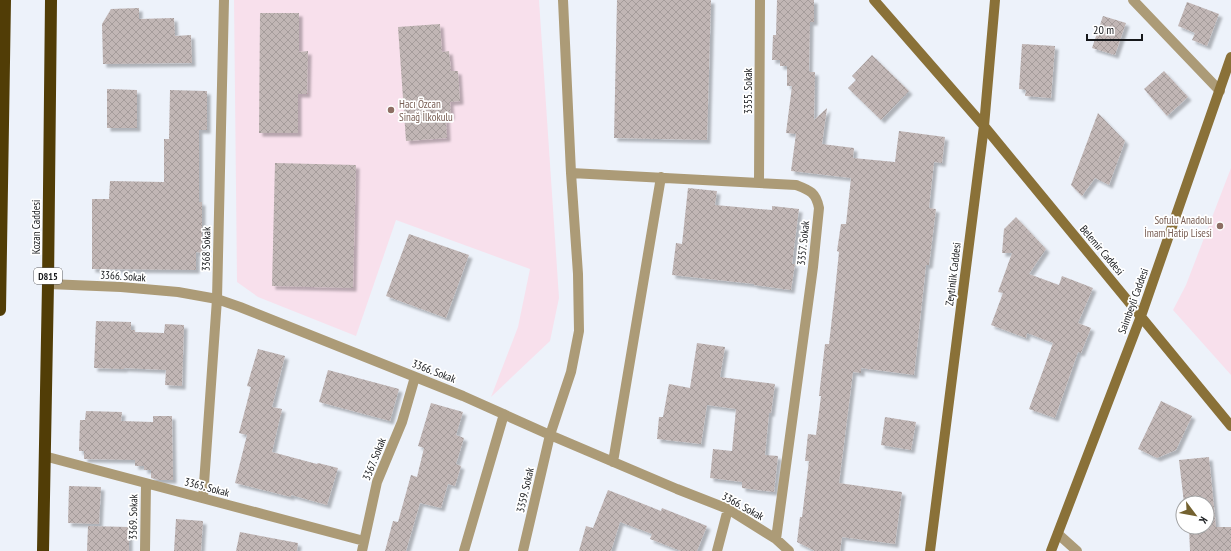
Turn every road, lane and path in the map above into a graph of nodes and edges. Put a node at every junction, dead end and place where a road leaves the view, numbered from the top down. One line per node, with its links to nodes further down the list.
1 (5, 0): 17 (highway)
2 (51, 0): 15 (highway, Kozan Caddesi / D815)
3 (224, 0): 16 (street, 3368 Sokak)
4 (563, 0): 12 (street, 3359. Sokak)
5 (760, 0): 14 (street, 3355. Sokak)
6 (874, 0): 11 (street, Belemir Caddesi)
7 (995, 0): 11 (street, Zeytinlik Caddesi)
8 (1133, 0): 10 (street)
9 (1231, 57): 10 (street, Saimbeyli Caddesi)
10 (1220, 91): 18 (street, Saimbeyli Caddesi)
11 (984, 126): 18 (street, Belemir Caddesi); 37 (street, Zeytinlik Caddesi)
12 (571, 173): 13 (street, 3357. Sokak); 22 (street, 3359. Sokak)
13 (661, 177): 14 (street, 3357. Sokak); 24 (street)
14 (759, 182): 29 (street, 3357. Sokak)
15 (48, 284): 16 (street, 3366. Sokak); 23 (highway, Kozan Caddesi / D815)
16 (217, 299): 19 (street, 3366. Sokak); 26 (street, 3368 Sokak)
17 (0, 310)
18 (1141, 316): 21 (street, Belemir Caddesi); 28 (street, Saimbeyli Caddesi)
19 (415, 377): 20 (street, 3366. Sokak); 30 (street, 3367. Sokak)
20 (504, 414): 22 (street, 3366. Sokak); 33 (street)
21 (1231, 426)
22 (550, 435): 24 (street, 3366. Sokak); 34 (street, 3359. Sokak)
23 (44, 456): 25 (street, 3365. Sokak); 31 (highway, Kozan Caddesi / D815)
24 (613, 462): 27 (street, 3366. Sokak)
25 (146, 484): 26 (street, 3365. Sokak); 32 (street, 3369. Sokak)
26 (203, 498): 30 (street, 3365. Sokak)
27 (728, 509): 29 (street, 3366. Sokak); 35 (street)
28 (1058, 534): 38 (street, Saimbeyli Caddesi); 39 (street)
29 (776, 539): 36 (street, 3366. Sokak)
30 (363, 546)
31 (43, 551)
32 (145, 551)
33 (464, 551)
34 (523, 551)
35 (717, 551)
36 (789, 551)
37 (930, 551)
38 (1051, 551)
39 (1077, 551)

